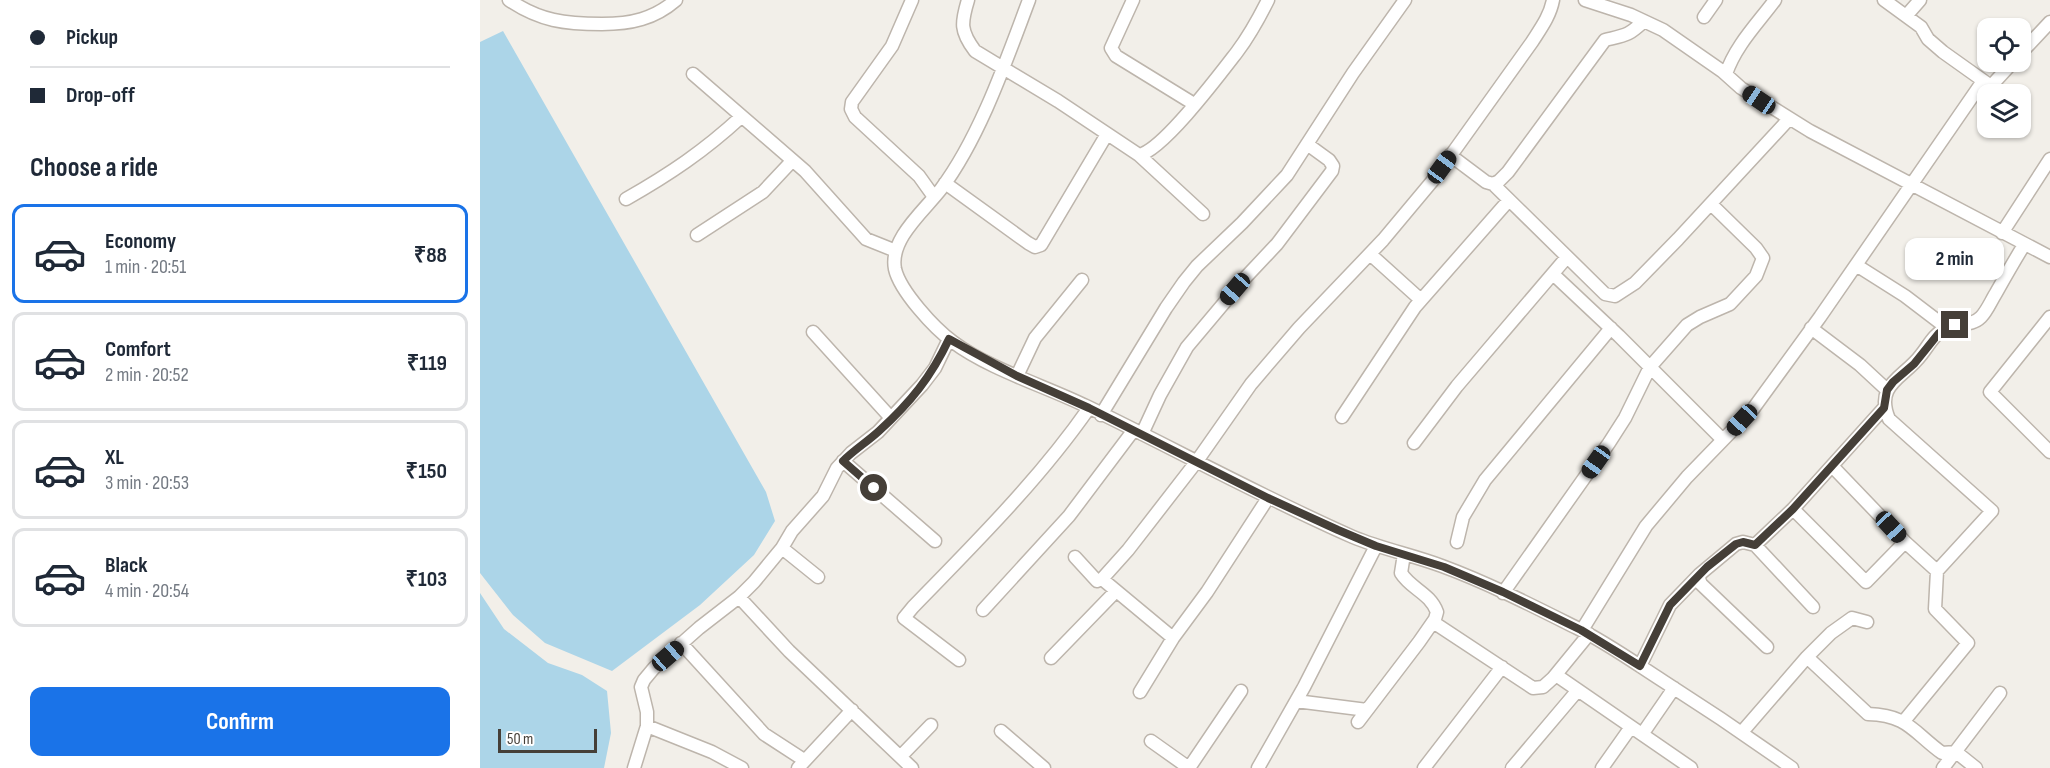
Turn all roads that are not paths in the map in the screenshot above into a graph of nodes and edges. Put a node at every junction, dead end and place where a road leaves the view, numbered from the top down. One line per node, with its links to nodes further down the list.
1 (508, 0): 2 (street)
2 (676, 0)
3 (912, 0): 38 (street)
4 (968, 0): 20 (street)
5 (1029, 0): 20 (street)
6 (1133, 0): 26 (street)
7 (1268, 0): 26 (street)
8 (1405, 0): 30 (street)
9 (1553, 0): 32 (street)
10 (1586, 0): 17 (street)
11 (1716, 0): 16 (street)
12 (1775, 0): 23 (street)
13 (1884, 0): 15 (street)
14 (1920, 0): 15 (street)
15 (1906, 16): 24 (street)
16 (1704, 17)
17 (1644, 21): 23 (street); 36 (street)
18 (2050, 22): 19 (street)
19 (2031, 42)
20 (1004, 68): 29 (street); 35 (street)
21 (2001, 72): 24 (street)
22 (693, 74): 27 (street)
23 (1726, 74): 28 (street)
24 (1987, 84)
25 (1977, 97): 37 (street)
26 (1194, 104): 31 (street)
27 (741, 117): 34 (street); 39 (street)
28 (1789, 119): 37 (street); 41 (street)
29 (1107, 134): 31 (street); 35 (street)
30 (1307, 144): 65 (street); 68 (street)
31 (1139, 155): 42 (street)
32 (1450, 155): 36 (street); 47 (street)
33 (2050, 159): 43 (street)
34 (792, 161): 44 (street); 46 (street)
35 (945, 183): 38 (street)
36 (1493, 184): 40 (street)
37 (1911, 184): 43 (street); 50 (street)
38 (934, 197): 46 (street)
39 (626, 199)
40 (1509, 200): 48 (street); 53 (street)
41 (1711, 204): 48 (street); 60 (street)
42 (1203, 214)
43 (2002, 233): 45 (street)
44 (697, 235)
45 (2024, 245): 49 (street); 57 (street)
46 (896, 251): 59 (street)
47 (1370, 254): 53 (street); 73 (street)
48 (1567, 257): 51 (street)
49 (2050, 257)
50 (1856, 265): 56 (street); 57 (street)
51 (1553, 274): 55 (street); 70 (street)
52 (1082, 280): 61 (street)
53 (1421, 300): 66 (street)
54 (2050, 317): 71 (street)
55 (1611, 328): 60 (street); 78 (street)
56 (1811, 328): 62 (street); 69 (street)
57 (1947, 328): 62 (street)
58 (813, 332): 67 (street)
59 (949, 339): 61 (street); 67 (street)
60 (1650, 367): 69 (street); 90 (street)
61 (1017, 376): 63 (street)
62 (1887, 390): 64 (street)
63 (1089, 408): 65 (street); 102 (street)
64 (1884, 408): 74 (street); 85 (street)
65 (1101, 415): 68 (street)
66 (1342, 417)
67 (891, 418): 72 (street)
68 (1138, 432): 73 (street); 93 (street)
69 (1723, 440): 96 (street)
70 (1414, 443)
71 (2050, 452)
72 (843, 461): 77 (street); 82 (street)
73 (1197, 461): 75 (street); 88 (street)
74 (1832, 465): 76 (street); 79 (street)
75 (1268, 498): 81 (street); 97 (street)
76 (1793, 509): 79 (street); 80 (street)
77 (935, 541)
78 (1457, 542)
79 (1905, 542): 85 (street)
80 (1755, 545): 86 (street); 92 (street)
81 (1376, 546): 83 (street); 111 (street)
82 (782, 548): 87 (street); 91 (street)
83 (1404, 554): 90 (street); 94 (street)
84 (1075, 557): 88 (street)
85 (1936, 571): 114 (street)
86 (1700, 574): 99 (street); 103 (street)
87 (818, 577)
88 (1102, 579): 89 (street)
89 (1116, 591): 97 (street); 101 (street)
90 (1503, 592): 96 (street)
91 (740, 597): 98 (street); 112 (street)
92 (1813, 607)
93 (983, 610)
94 (1433, 622): 104 (street); 113 (street)
95 (1867, 622): 100 (street)
96 (1585, 632): 103 (street); 105 (street)
97 (1173, 638): 109 (street)
98 (681, 644): 117 (street); 125 (street)
99 (1767, 647)
100 (1808, 657): 114 (street); 120 (street)
101 (1051, 658)
102 (959, 660)
103 (1640, 666): 106 (street)
104 (1502, 667): 105 (street); 132 (street)
105 (1556, 675): 107 (street)
106 (1674, 688): 120 (street); 121 (street)
107 (1578, 690): 118 (street); 133 (street)
108 (1241, 691): 130 (street)
109 (1140, 692)
110 (2000, 693): 123 (street)
111 (1296, 701): 113 (street); 131 (street)
112 (852, 710): 124 (street); 125 (street)
113 (1367, 710): 115 (street)
114 (1904, 721): 123 (street)
115 (1358, 722)
116 (931, 725): 124 (street)
117 (647, 726): 126 (street); 127 (street)
118 (1631, 727): 121 (street); 134 (street)
119 (1001, 731): 129 (street)
120 (1742, 732): 136 (street)
121 (1642, 733): 135 (street)
122 (1151, 741): 130 (street)
123 (1956, 752): 137 (street); 138 (street)
124 (901, 756): 128 (street)
125 (801, 764)
126 (634, 768)
127 (742, 768)
128 (912, 768)
129 (1044, 768)
130 (1189, 768)
131 (1258, 768)
132 (1424, 768)
133 (1512, 768)
134 (1602, 768)
135 (1691, 768)
136 (1792, 768)
137 (1943, 768)
138 (1976, 768)

